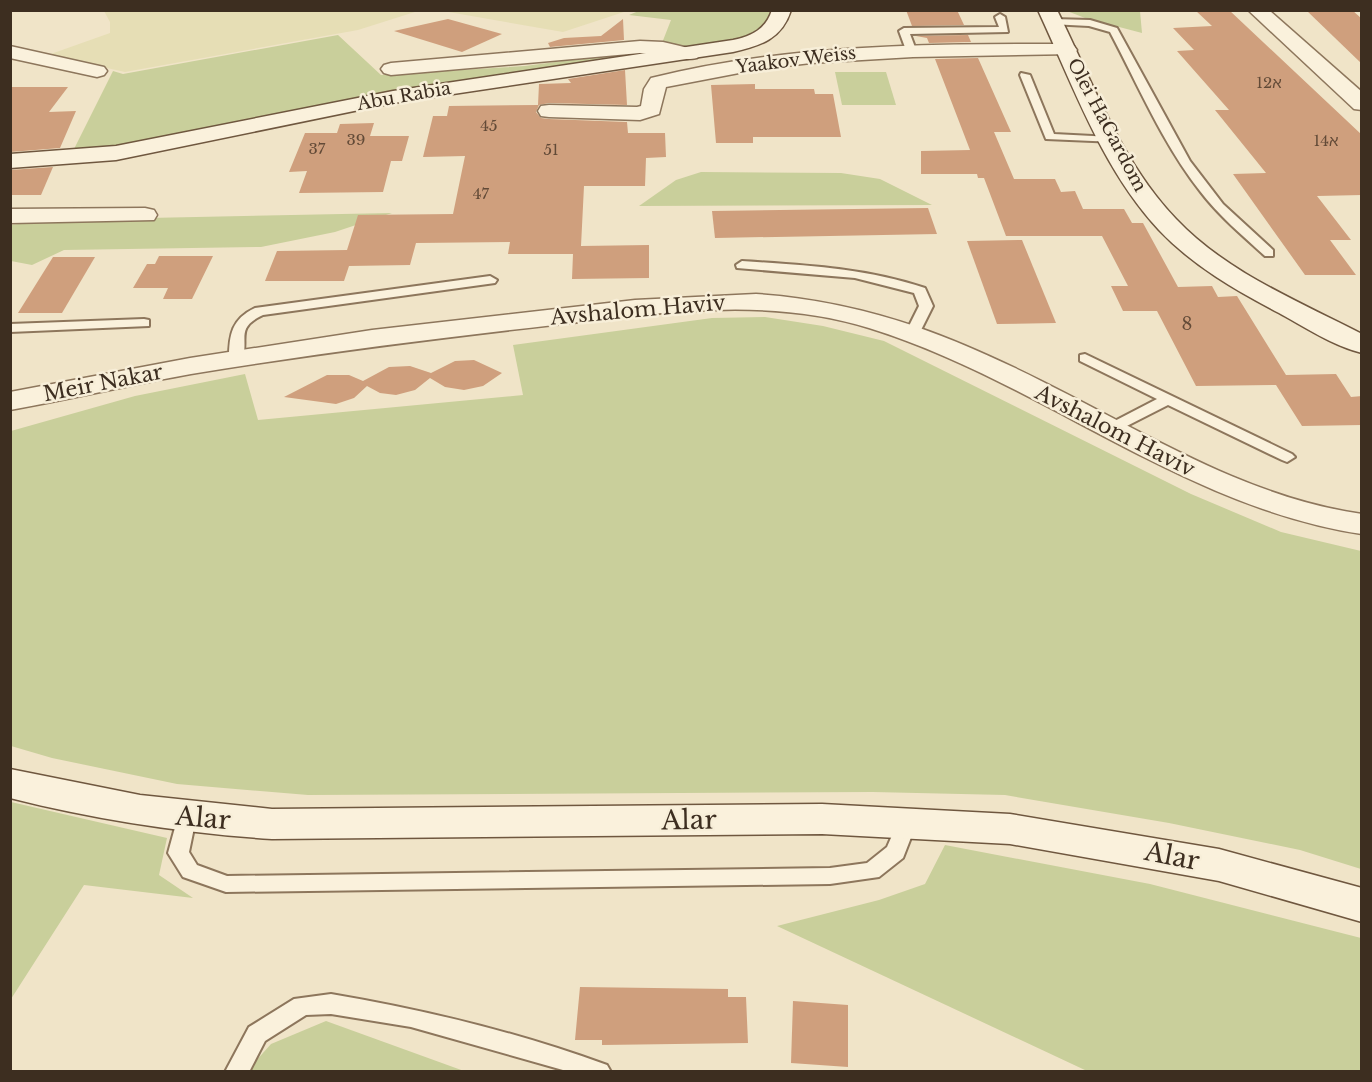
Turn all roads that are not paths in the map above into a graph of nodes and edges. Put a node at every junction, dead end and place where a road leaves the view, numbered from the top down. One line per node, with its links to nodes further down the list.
1 (782, 10): 8 (street, Abu Rabia)
2 (1257, 10): 12 (street)
3 (1050, 16): 6 (street, Olei HaGardom); 18 (lane)
4 (1000, 17): 5 (lane)
5 (911, 50): 6 (street, Yaakov Weiss); 13 (street, Yaakov Weiss)
6 (1067, 50): 14 (street, Olei HaGardom)
7 (10, 52): 10 (street)
8 (690, 54): 9 (street); 15 (street, Abu Rabia)
9 (391, 69)
10 (98, 71)
11 (1025, 75): 14 (lane)
12 (1362, 104)
13 (549, 111)
14 (1112, 140): 24 (street, Olei HaGardom)
15 (10, 161)
16 (145, 215): 17 (street)
17 (10, 216)
18 (1269, 253)
19 (742, 265): 23 (lane)
20 (490, 280): 26 (lane)
21 (144, 323): 22 (lane)
22 (10, 328)
23 (913, 332): 26 (street, Avshalom Haviv); 30 (street, Avshalom Haviv)
24 (1362, 345)
25 (1085, 358): 28 (lane)
26 (236, 359): 27 (street, Avshalom Haviv)
27 (196, 365): 29 (street, Meir Nakar)
28 (1168, 399): 30 (lane); 31 (lane)
29 (10, 401)
30 (1110, 429): 32 (street, Avshalom Haviv)
31 (1287, 457)
32 (1362, 525)
33 (10, 783): 34 (street, Alar)
34 (186, 819): 35 (street, Alar); 35 (lane)
35 (907, 822): 36 (street, Alar)
36 (1362, 906)
37 (237, 1071): 38 (lane)
38 (599, 1071)

